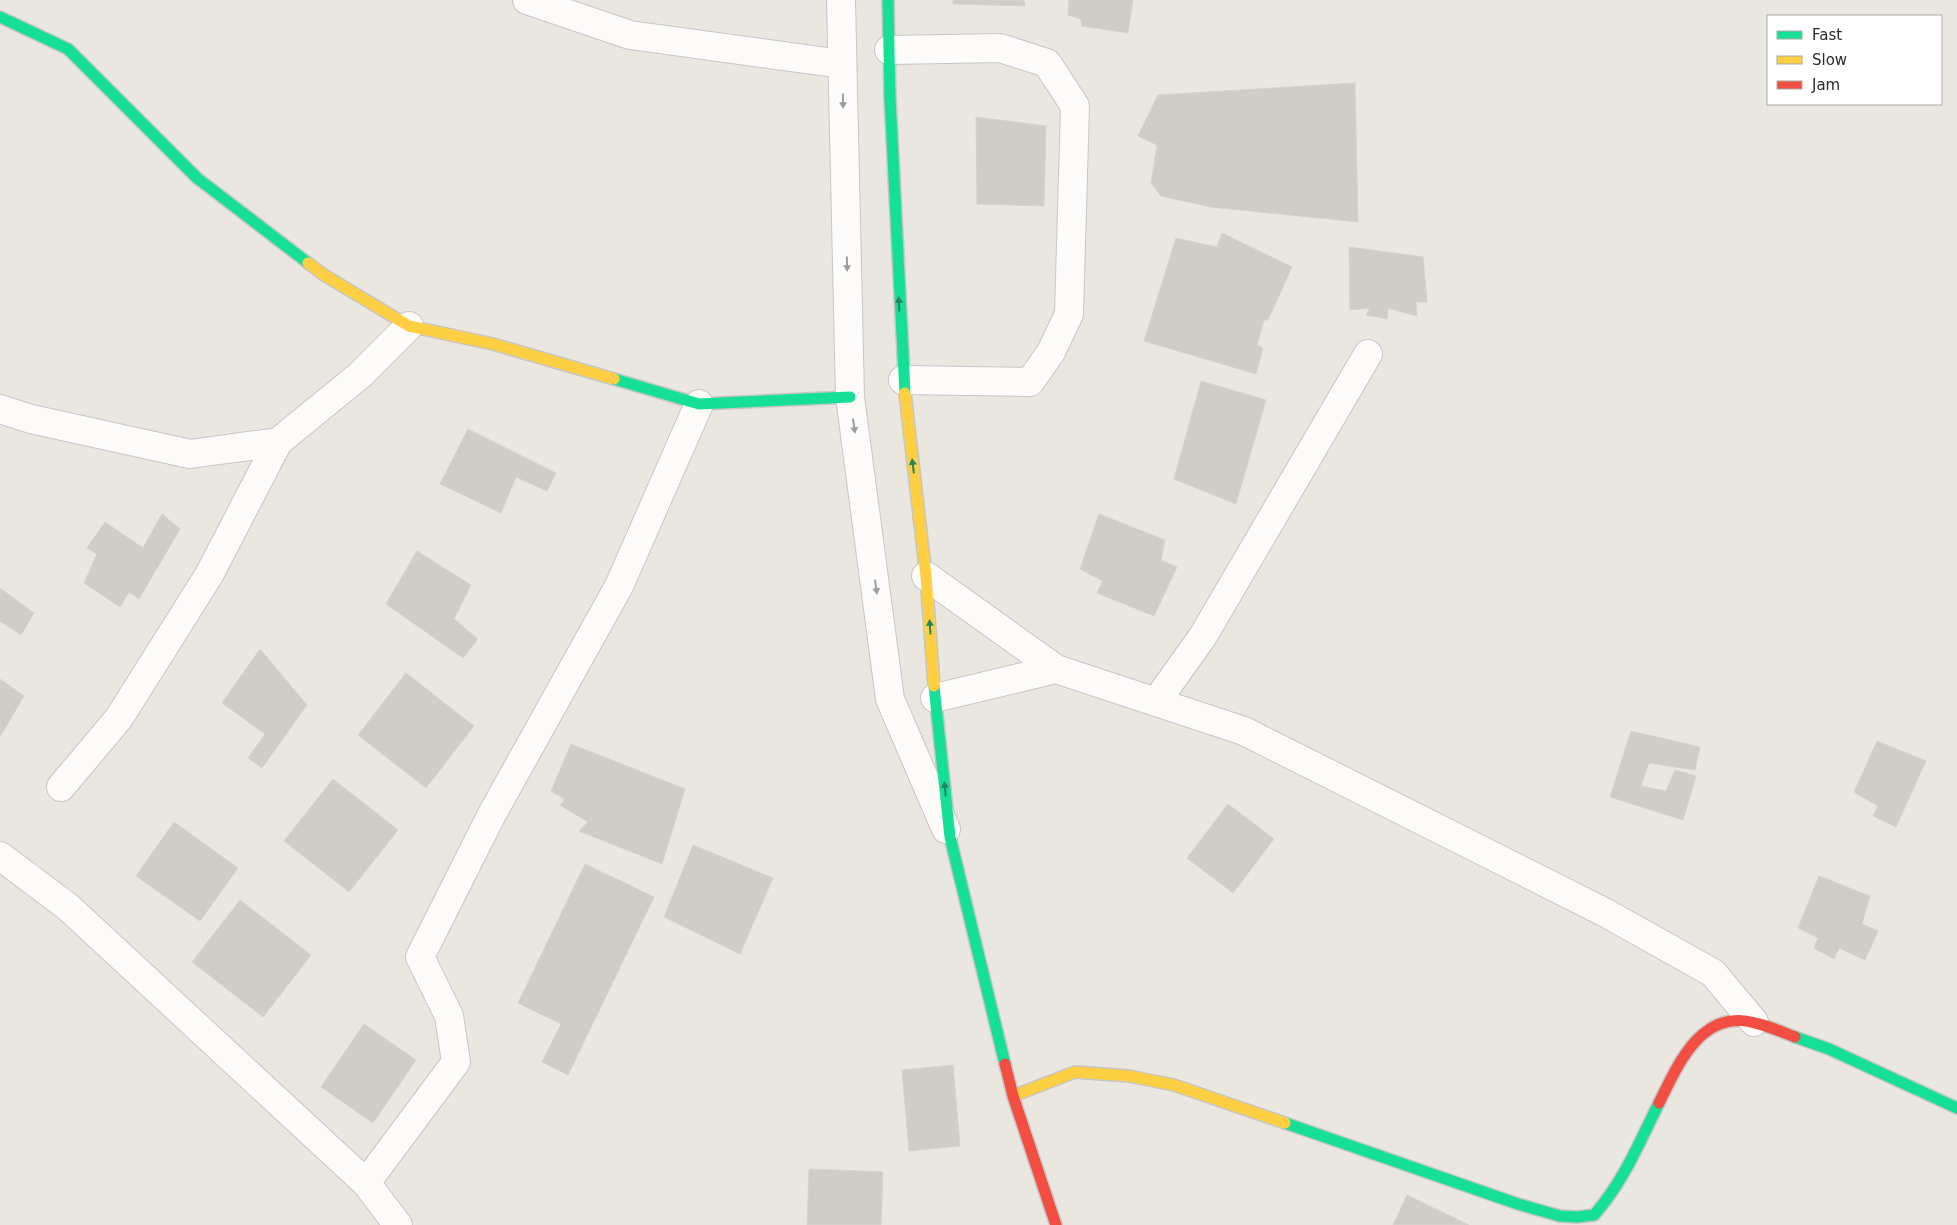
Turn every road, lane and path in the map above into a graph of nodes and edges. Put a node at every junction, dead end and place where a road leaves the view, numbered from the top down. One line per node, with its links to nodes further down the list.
1 (527, 0): 6 (street)
2 (841, 0): 6 (street)
3 (888, 0): 5 (street)
4 (0, 17): 7 (street)
5 (889, 50): 9 (street, one-way to 5); 9 (street)
6 (842, 64): 10 (street, one-way to 10)
7 (409, 326): 11 (street); 13 (street)
8 (1368, 354): 17 (street)
9 (903, 380): 14 (street, one-way to 9)
10 (850, 397): 11 (street); 19 (street, one-way to 19)
11 (698, 404): 24 (street)
12 (0, 409): 13 (street)
13 (278, 442): 18 (street)
14 (926, 576): 15 (street); 16 (street, one-way to 14)
15 (1056, 669): 16 (street); 17 (street)
16 (935, 698): 19 (street, one-way to 16)
17 (1156, 702): 21 (street)
18 (61, 787)
19 (950, 838): 22 (street)
20 (0, 856): 24 (street)
21 (1754, 1022): 22 (street); 23 (street)
22 (1013, 1096): 26 (street)
23 (1957, 1108)
24 (366, 1183): 25 (street)
25 (398, 1225)
26 (1056, 1225)

